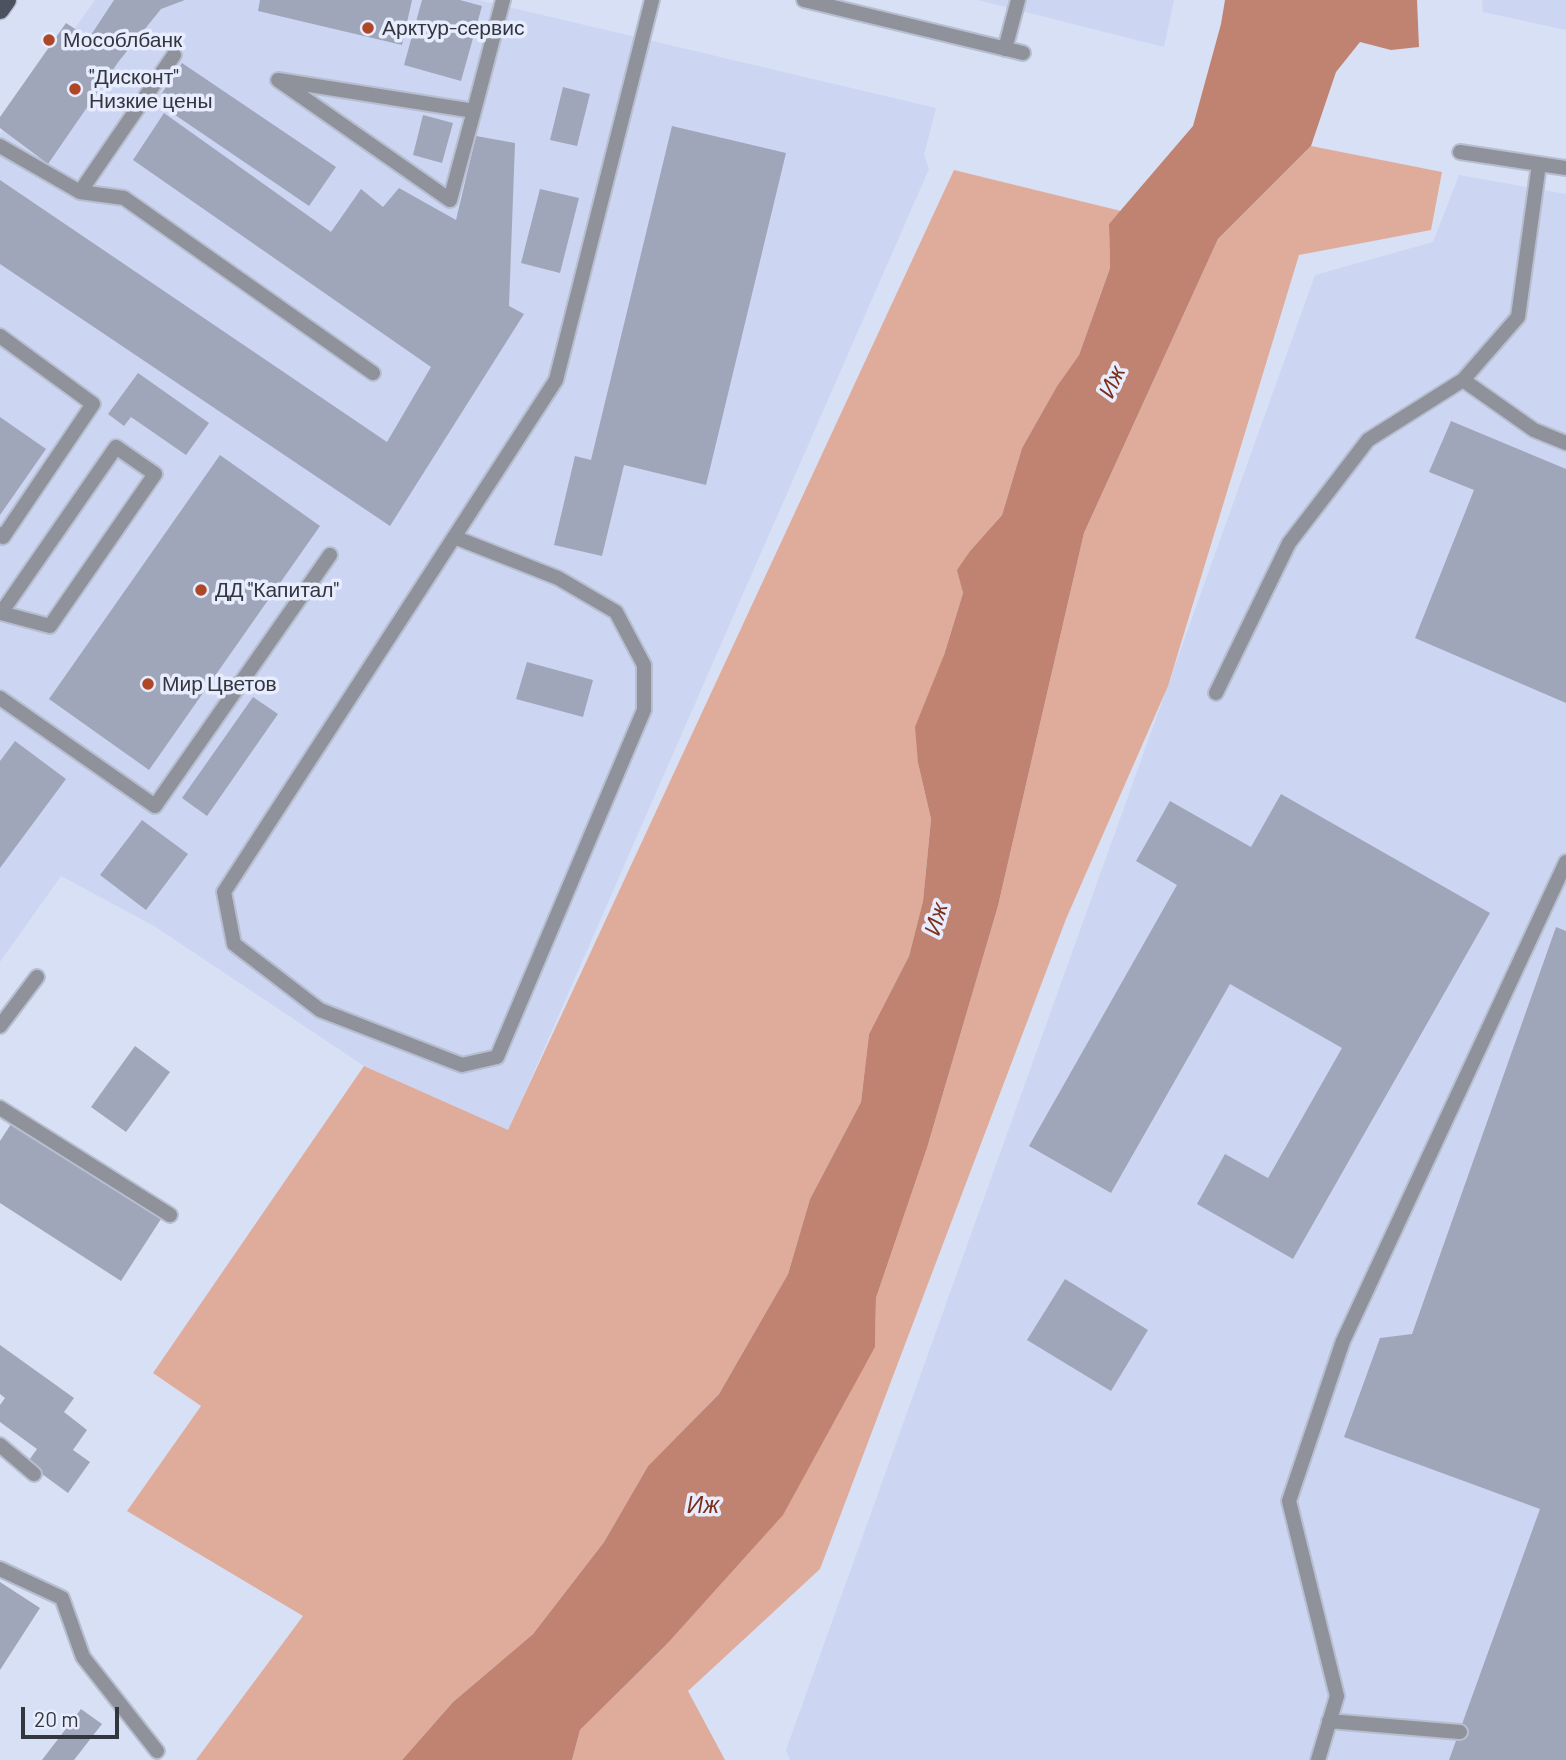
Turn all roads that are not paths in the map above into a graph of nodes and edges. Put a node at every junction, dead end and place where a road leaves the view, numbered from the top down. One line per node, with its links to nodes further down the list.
1 (7, 0): 6 (main road)
2 (503, 0): 10 (lane)
3 (652, 0): 21 (lane)
4 (804, 0): 7 (lane)
5 (1018, 0): 7 (lane)
6 (0, 10)
7 (1005, 49): 8 (lane)
8 (1023, 53)
9 (174, 55): 15 (lane)
10 (474, 111): 10 (lane)
11 (0, 146): 15 (lane)
12 (1460, 152): 13 (lane)
13 (1539, 164): 14 (lane); 18 (lane)
14 (1566, 168)
15 (80, 192): 17 (lane)
16 (0, 336): 20 (lane)
17 (373, 373)
18 (1463, 380): 19 (lane); 24 (lane)
19 (1566, 443)
20 (0, 534)
21 (454, 537): 21 (lane)
22 (330, 555): 25 (lane)
23 (1, 612): 23 (lane)
24 (1216, 693)
25 (0, 698)
26 (1566, 862): 34 (lane)
27 (37, 977): 28 (lane)
28 (0, 1026)
29 (0, 1108): 30 (lane)
30 (170, 1215)
31 (0, 1445): 32 (lane)
32 (34, 1474)
33 (0, 1569): 36 (lane)
34 (1329, 1721): 35 (lane); 37 (lane)
35 (1460, 1732)
36 (157, 1751)
37 (1318, 1760)

